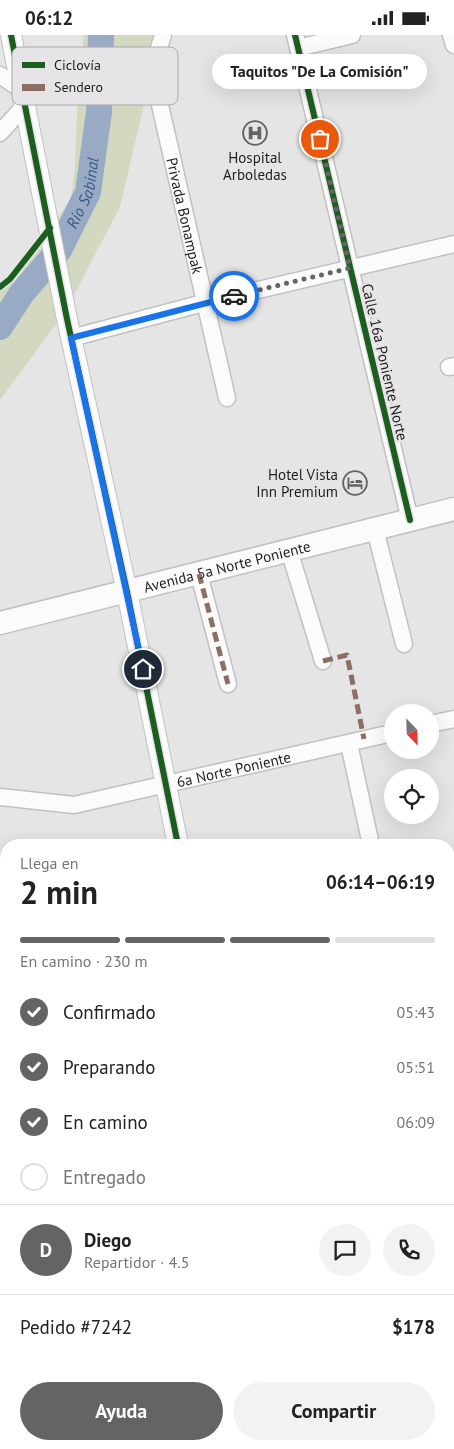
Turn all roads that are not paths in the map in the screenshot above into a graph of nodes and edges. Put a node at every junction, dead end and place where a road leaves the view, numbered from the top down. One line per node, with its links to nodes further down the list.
1 (163, 35): 6 (street, Privada Bonampak)
2 (352, 35): 4 (street)
3 (451, 35): 5 (street)
4 (296, 41): 14 (street, Calle 16a Poniente Norte)
5 (454, 45)
6 (159, 47)
7 (0, 75): 8 (street)
8 (12, 86)
9 (20, 105): 12 (street)
10 (26, 105): 16 (street)
11 (160, 105): 15 (street, Privada Bonampak)
12 (0, 133)
13 (454, 244): 14 (street)
14 (350, 268): 15 (street); 19 (street, Calle 16a Poniente Norte)
15 (206, 302): 16 (street); 17 (street, Privada Bonampak)
16 (71, 338): 23 (street)
17 (227, 398)
18 (454, 509): 19 (main road, Avenida 5a Norte Poniente)
19 (410, 520): 20 (main road, Avenida 5a Norte Poniente)
20 (375, 529): 21 (main road, Avenida 5a Norte Poniente); 25 (street)
21 (290, 550): 22 (main road, Avenida 5a Norte Poniente); 26 (street)
22 (199, 574): 23 (main road, Avenida 5a Norte Poniente); 27 (street)
23 (127, 592): 24 (main road, Avenida 5a Norte Poniente); 32 (street)
24 (0, 623)
25 (404, 644)
26 (323, 661)
27 (228, 684)
28 (454, 719): 29 (street)
29 (439, 722)
30 (384, 735): 31 (street, 6a Norte Poniente)
31 (349, 744): 32 (street, 6a Norte Poniente); 35 (street)
32 (166, 786): 33 (street, 6a Norte Poniente); 34 (street)
33 (0, 797)
34 (177, 839)
35 (370, 839)

